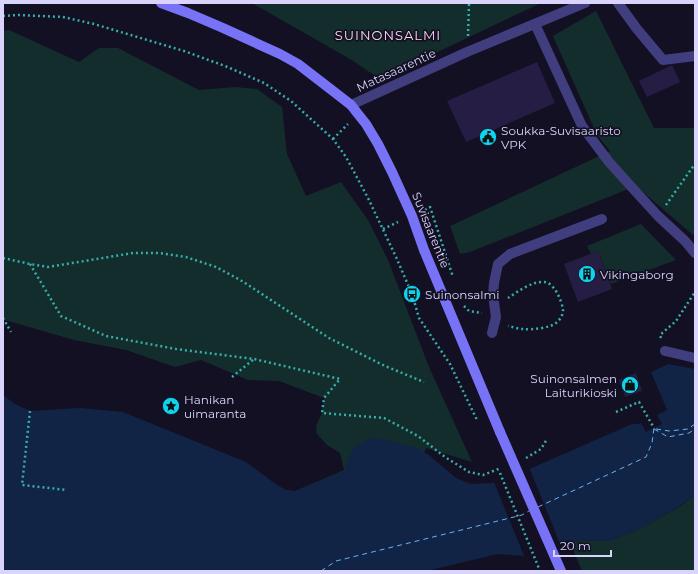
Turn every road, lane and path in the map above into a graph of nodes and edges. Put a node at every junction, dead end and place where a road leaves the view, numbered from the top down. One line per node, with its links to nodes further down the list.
1 (161, 3): 9 (street, Suvisaarentie)
2 (469, 3): 7 (path)
3 (585, 3): 6 (street, Matasaarentie)
4 (618, 3): 8 (street)
5 (3, 16): 11 (path)
6 (535, 24): 7 (street, Matasaarentie); 16 (street)
7 (468, 52): 9 (street, Matasaarentie)
8 (695, 56)
9 (351, 105): 10 (street, Suvisaarentie)
10 (358, 114): 11 (path); 41 (street, Suvisaarentie, bridge)
11 (333, 139): 33 (path)
12 (695, 165): 13 (path)
13 (677, 189)
14 (430, 207): 19 (path)
15 (602, 219): 22 (street)
16 (695, 253)
17 (3, 258): 18 (path)
18 (30, 264): 28 (path); 30 (path)
19 (454, 280)
20 (695, 292): 26 (path)
21 (461, 302): 22 (path)
22 (495, 309): 24 (street); 24 (path)
23 (3, 318): 25 (path)
24 (493, 329)
25 (11, 332)
26 (665, 351): 27 (street)
27 (695, 358)
28 (254, 359): 29 (path); 38 (path)
29 (232, 377)
30 (424, 382)
31 (30, 410): 39 (path)
32 (616, 412): 34 (path)
33 (479, 424)
34 (654, 428)
35 (547, 439): 36 (path)
36 (523, 460)
37 (497, 465): 40 (path, bridge)
38 (503, 467)
39 (67, 490)
40 (540, 571)
41 (560, 571)

